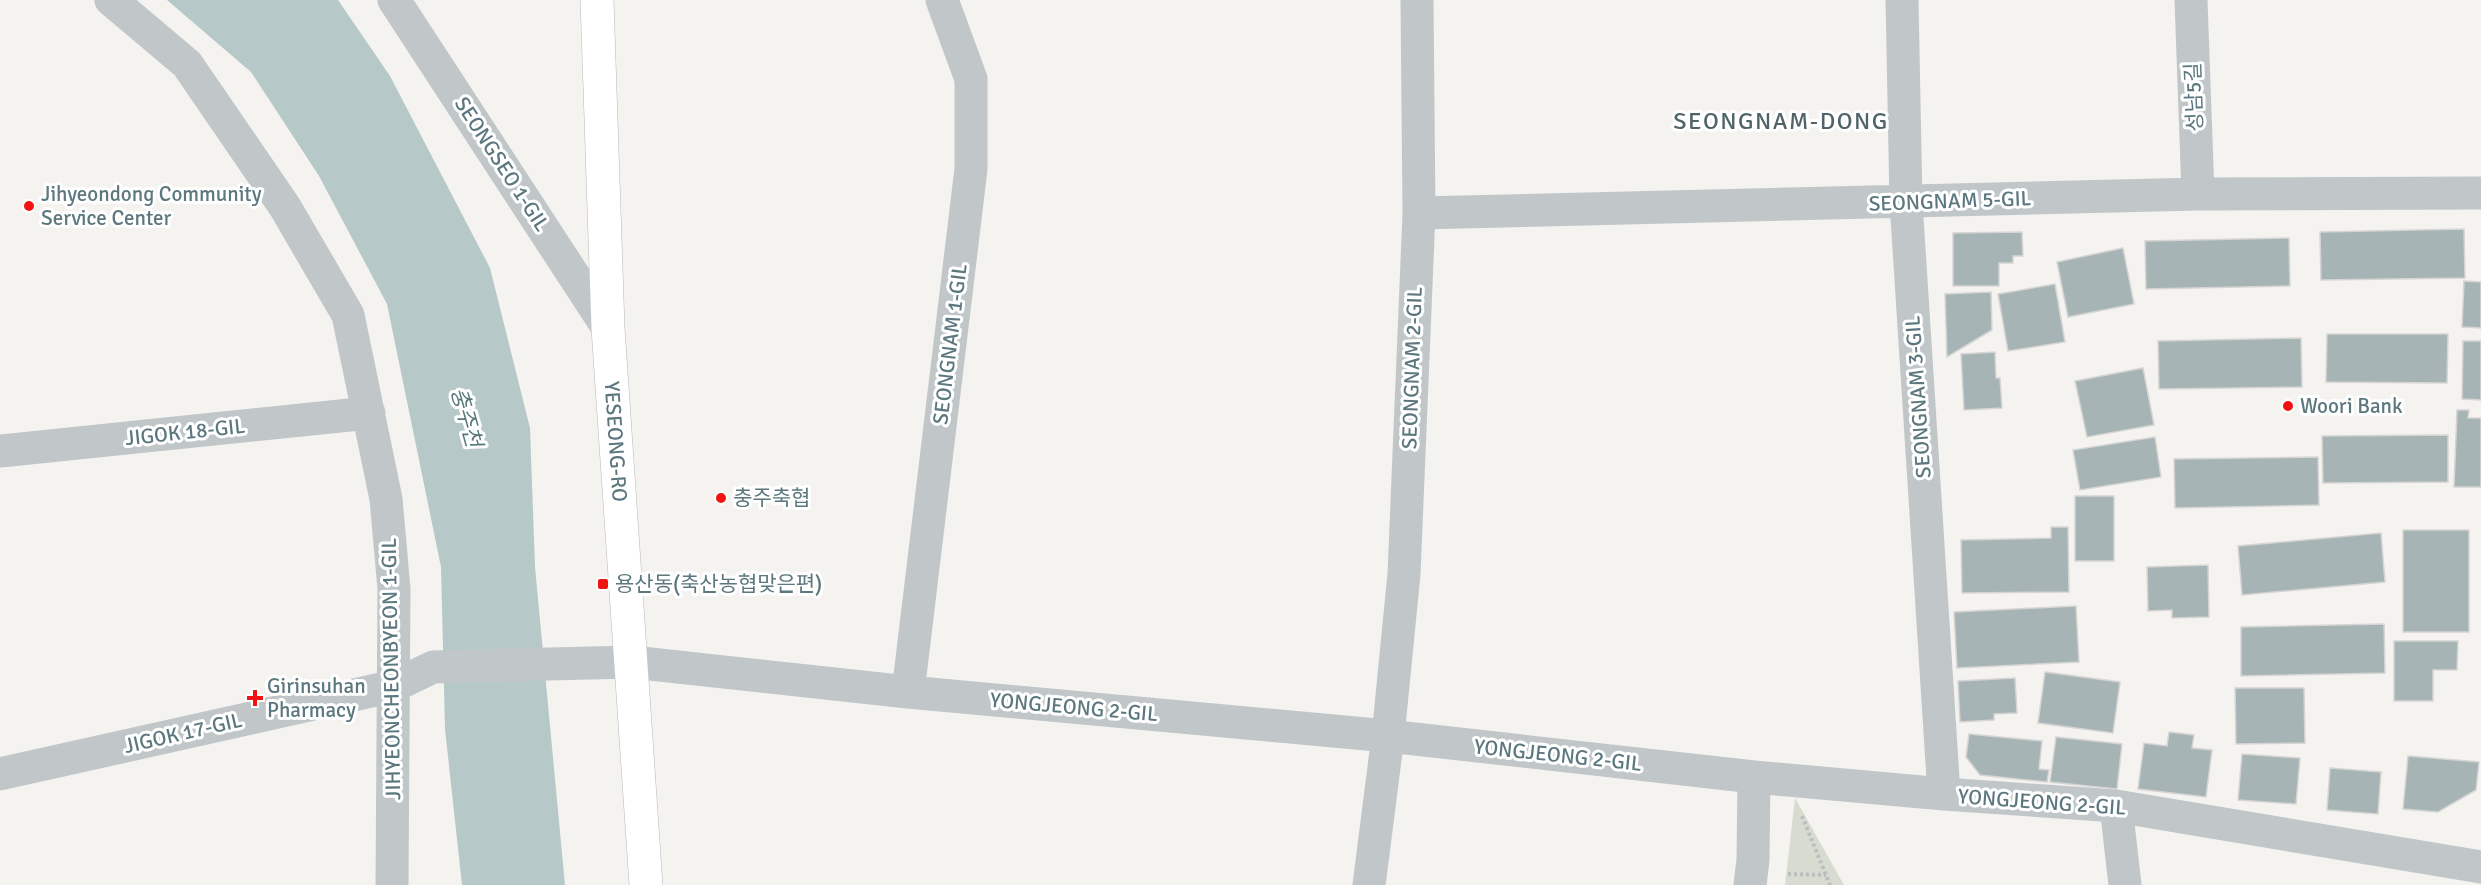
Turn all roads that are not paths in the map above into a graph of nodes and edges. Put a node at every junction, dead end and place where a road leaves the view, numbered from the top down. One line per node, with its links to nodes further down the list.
1 (111, 0): 13 (street, JIHYEONCHEONBYEON 1-GIL)
2 (394, 0): 12 (street, SEONGSEO 1-GIL)
3 (597, 0): 12 (main road, YESEONG-RO)
4 (942, 0): 18 (street, SEONGNAM 1-GIL)
5 (1417, 0): 11 (street, SEONGNAM 2-GIL)
6 (1902, 0): 10 (street, SEONGNAM 3-GIL)
7 (2191, 0): 9 (street, 성남5길)
8 (2481, 193): 9 (street, SEONGNAM 5-GIL)
9 (2198, 194): 10 (street, SEONGNAM 5-GIL)
10 (1906, 202): 11 (street, SEONGNAM 5-GIL); 22 (street, SEONGNAM 3-GIL)
11 (1419, 213): 19 (street, SEONGNAM 2-GIL)
12 (608, 328): 15 (main road, YESEONG-RO)
13 (369, 413): 14 (street, JIGOK 18-GIL); 17 (street, JIHYEONCHEONBYEON 1-GIL)
14 (0, 451)
15 (632, 662): 16 (street, YONGJEONG 2-GIL); 18 (street, YONGJEONG 2-GIL); 26 (main road, YESEONG-RO)
16 (433, 667): 17 (street, JIGOK 17-GIL)
17 (394, 686): 20 (street, JIGOK 17-GIL); 25 (street, JIHYEONCHEONBYEON 1-GIL)
18 (908, 692): 19 (street, YONGJEONG 2-GIL)
19 (1388, 736): 21 (street, YONGJEONG 2-GIL); 27 (street, SEONGNAM 2-GIL)
20 (0, 774)
21 (1754, 777): 22 (street, YONGJEONG 2-GIL); 28 (street)
22 (1944, 794): 23 (street, YONGJEONG 2-GIL)
23 (2116, 806): 24 (street, YONGJEONG 2-GIL); 29 (street)
24 (2481, 867)
25 (392, 885)
26 (646, 885)
27 (1369, 885)
28 (1750, 885)
29 (2125, 885)

